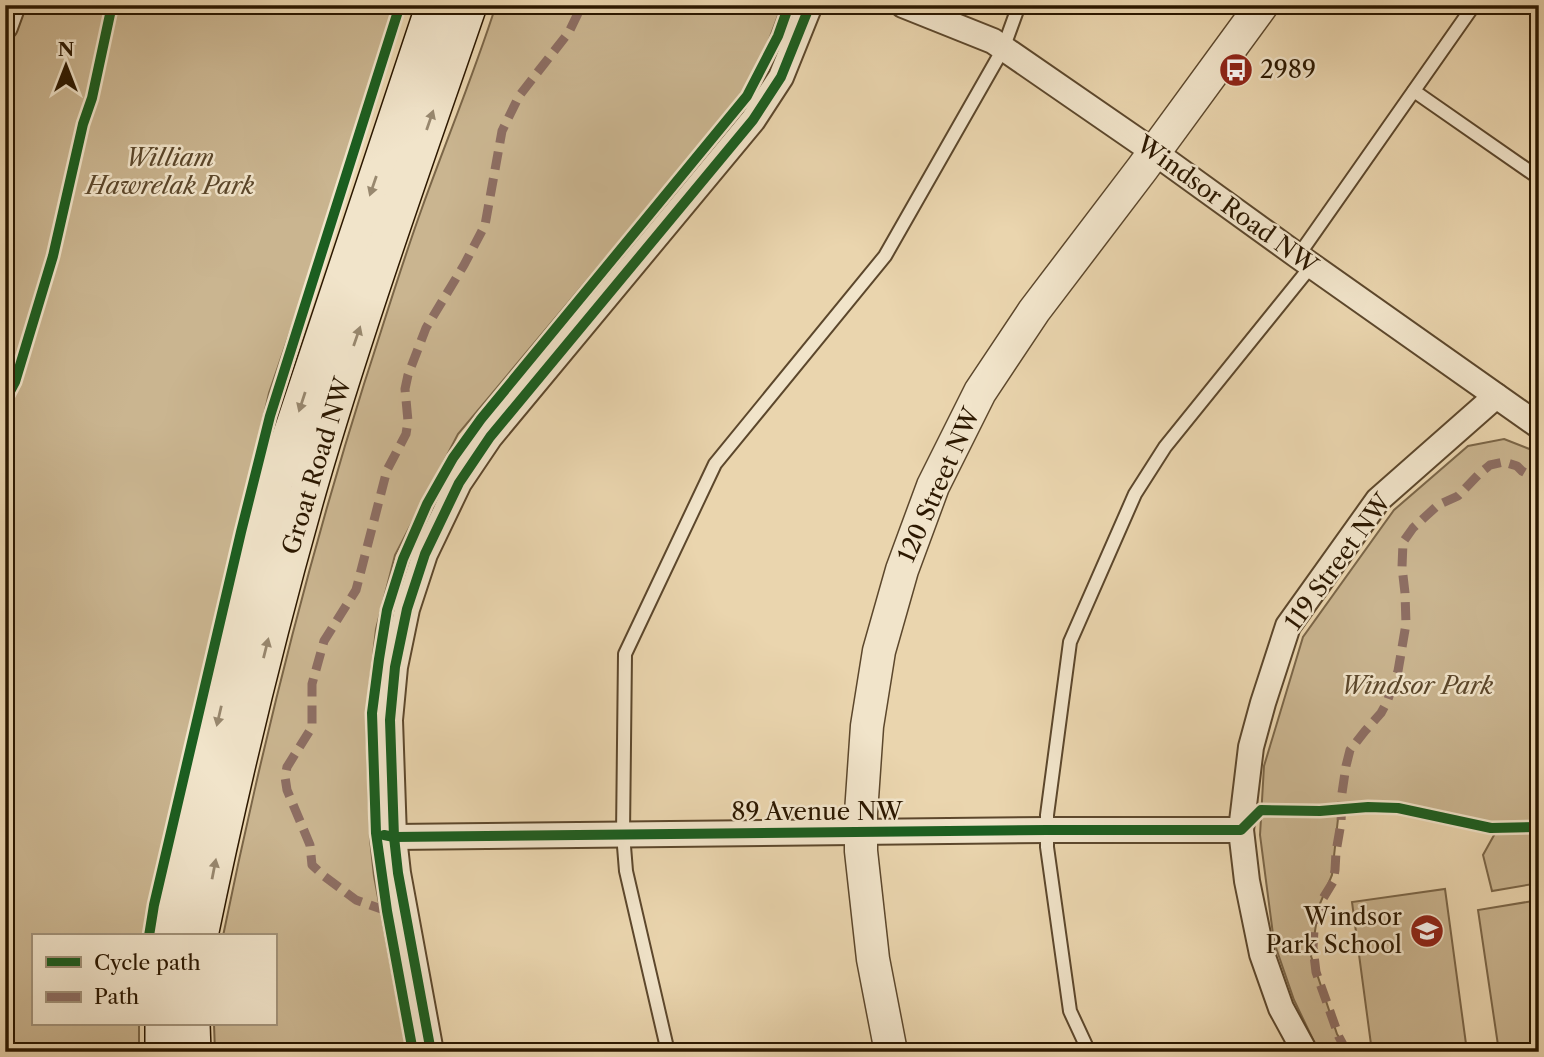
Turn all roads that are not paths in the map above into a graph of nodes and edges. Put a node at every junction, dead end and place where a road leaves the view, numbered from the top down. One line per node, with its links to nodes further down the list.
1 (13, 5): 9 (street)
2 (435, 5): 22 (main road, Groat Road NW, one-way to 22)
3 (469, 5): 23 (main road, Groat Road NW, one-way to 3)
4 (810, 5): 21 (street)
5 (903, 5): 10 (street, Windsor Road NW)
6 (1019, 5): 10 (lane)
7 (1262, 5): 12 (street, 120 Street NW)
8 (1474, 5): 11 (lane)
9 (5, 27)
10 (1003, 49): 12 (street, Windsor Road NW); 20 (lane)
11 (1414, 91): 13 (lane); 14 (lane)
12 (1154, 152): 14 (street, Windsor Road NW); 19 (street, 120 Street NW)
13 (1539, 178)
14 (1305, 261): 15 (street, Windsor Road NW); 17 (lane)
15 (1496, 396): 16 (street, Windsor Road NW); 18 (street, 119 Street NW)
16 (1539, 426)
17 (1047, 830): 18 (street, 89 Avenue NW); 19 (street, 89 Avenue NW); 31 (lane)
18 (1241, 830): 32 (street, 119 Street NW)
19 (861, 833): 20 (street, 89 Avenue NW); 30 (street, 120 Street NW)
20 (623, 834): 21 (street, 89 Avenue NW); 29 (lane)
21 (394, 837): 28 (street)
22 (169, 934)
23 (200, 934)
24 (163, 1026): 26 (main road)
25 (192, 1026): 27 (main road)
26 (163, 1052)
27 (193, 1052)
28 (431, 1052)
29 (668, 1052)
30 (891, 1052)
31 (1089, 1052)
32 (1305, 1052)

